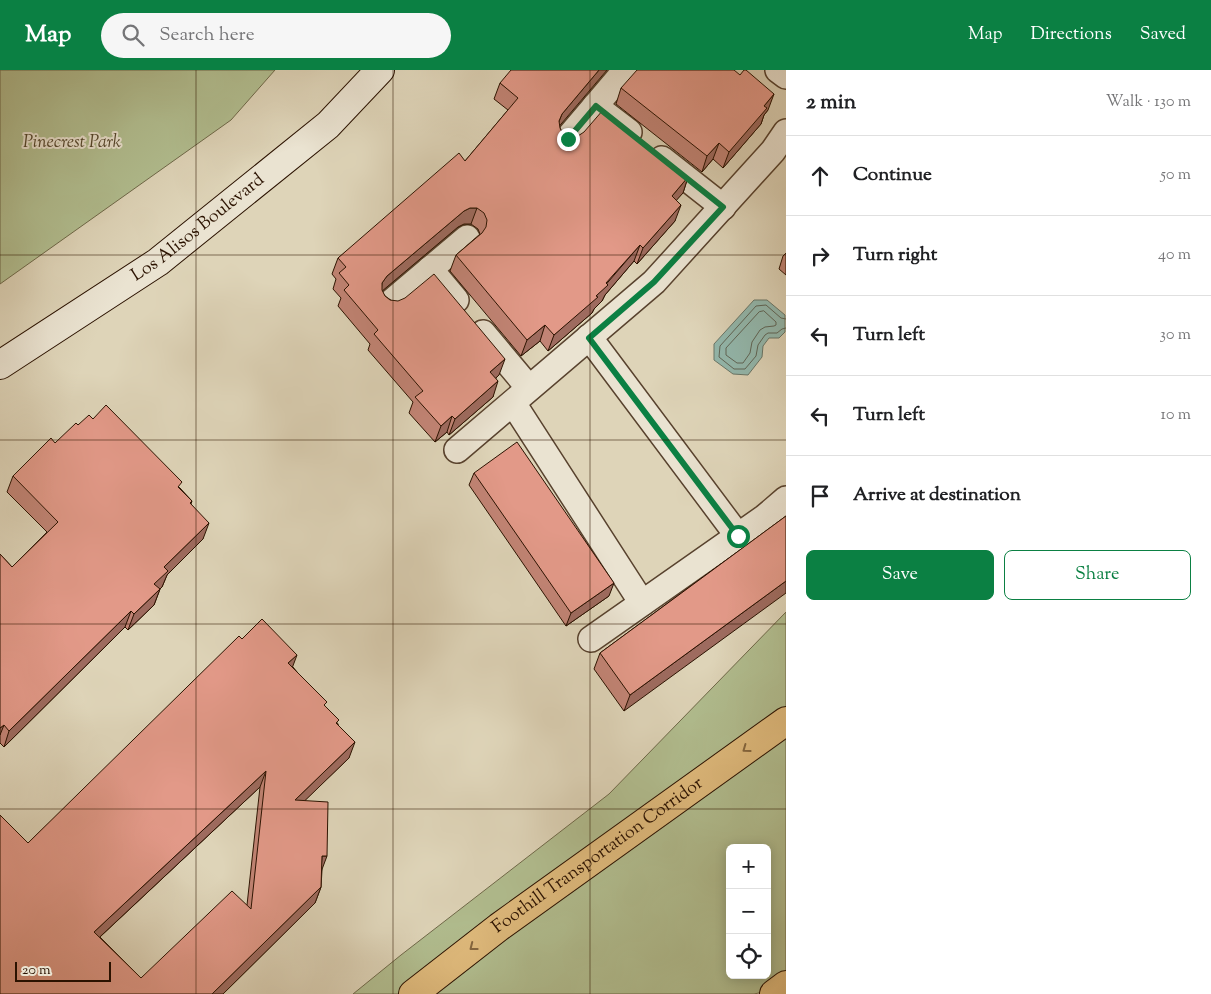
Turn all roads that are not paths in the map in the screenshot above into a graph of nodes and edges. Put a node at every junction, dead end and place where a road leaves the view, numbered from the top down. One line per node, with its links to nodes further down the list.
1 (380, 70): 13 (main road, Los Alisos Boulevard)
2 (778, 70): 4 (street)
3 (624, 72): 5 (street)
4 (786, 76)
5 (596, 106): 7 (street); 8 (street)
6 (786, 132): 8 (street)
7 (568, 139)
8 (723, 207): 12 (street)
9 (467, 238): 10 (street)
10 (430, 269): 11 (street); 14 (street)
11 (390, 303)
12 (589, 338): 14 (street); 17 (street)
13 (0, 366)
14 (521, 396): 15 (street); 18 (street)
15 (458, 450)
16 (786, 499): 17 (street)
17 (738, 536): 18 (street)
18 (642, 603): 19 (street)
19 (591, 639)
20 (786, 721): 22 (highway, Foothill Transportation Corridor, one-way to 22)
21 (786, 985): 23 (highway)
22 (413, 994)
23 (774, 994)

